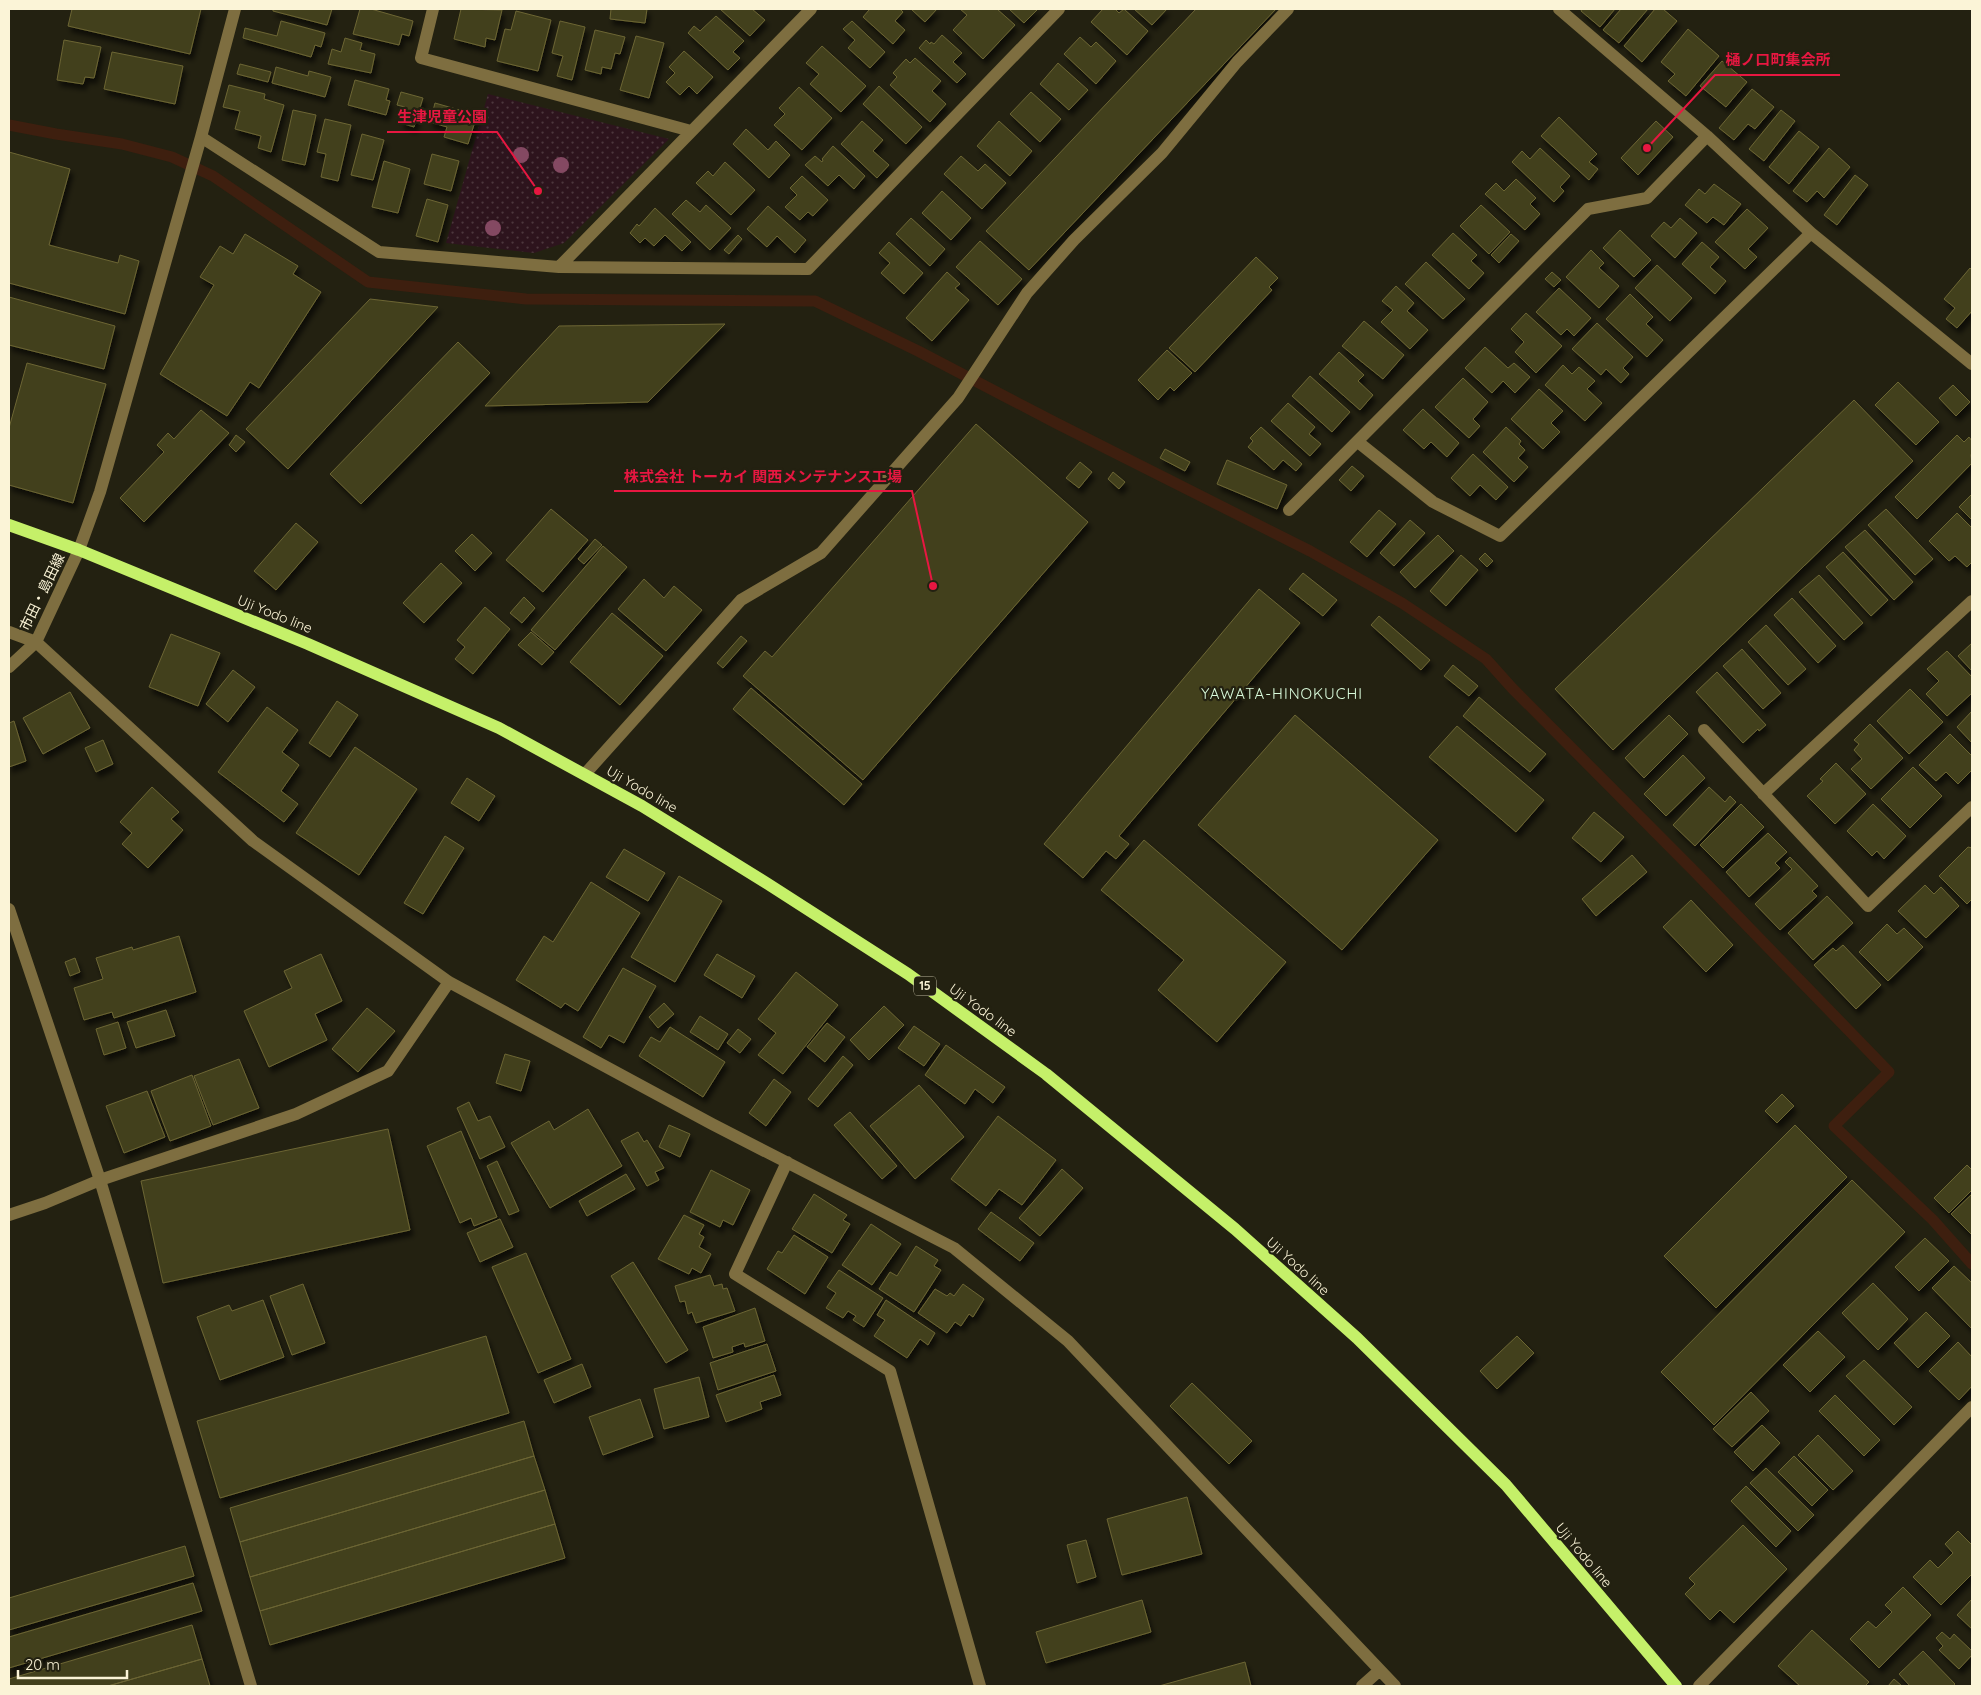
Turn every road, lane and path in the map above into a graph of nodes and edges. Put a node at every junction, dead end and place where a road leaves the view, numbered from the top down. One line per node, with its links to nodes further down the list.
1 (235, 9): 9 (street, 市田・島田線)
2 (433, 9): 7 (street)
3 (810, 9): 7 (street)
4 (1059, 9): 11 (street)
5 (1288, 9): 22 (street)
6 (1559, 9): 8 (street)
7 (691, 131): 11 (street)
8 (1707, 136): 10 (street); 13 (street)
9 (201, 137): 11 (street); 16 (street, 市田・島田線)
10 (1811, 233): 12 (street); 13 (street)
11 (558, 267)
12 (1972, 364)
13 (1358, 442): 14 (street)
14 (1289, 510)
15 (9, 525): 16 (main road, Uji Yodo line / 15)
16 (79, 550): 19 (street, 市田・島田線); 22 (main road, Uji Yodo line / 15)
17 (1972, 601): 23 (street)
18 (9, 632): 19 (street)
19 (36, 642): 20 (street, 市田・島田線); 26 (street)
20 (9, 667)
21 (1704, 730): 23 (street)
22 (585, 774): 36 (main road, Uji Yodo line / 15)
23 (1764, 794): 24 (street)
24 (1972, 807)
25 (9, 909): 28 (street)
26 (450, 982): 27 (street); 28 (street)
27 (787, 1162): 31 (street); 33 (street)
28 (100, 1180): 29 (street); 32 (street)
29 (9, 1215)
30 (1972, 1407): 37 (street)
31 (1380, 1670): 34 (street); 35 (street)
32 (251, 1686)
33 (980, 1686)
34 (1362, 1686)
35 (1395, 1686)
36 (1676, 1686)
37 (1699, 1686)

